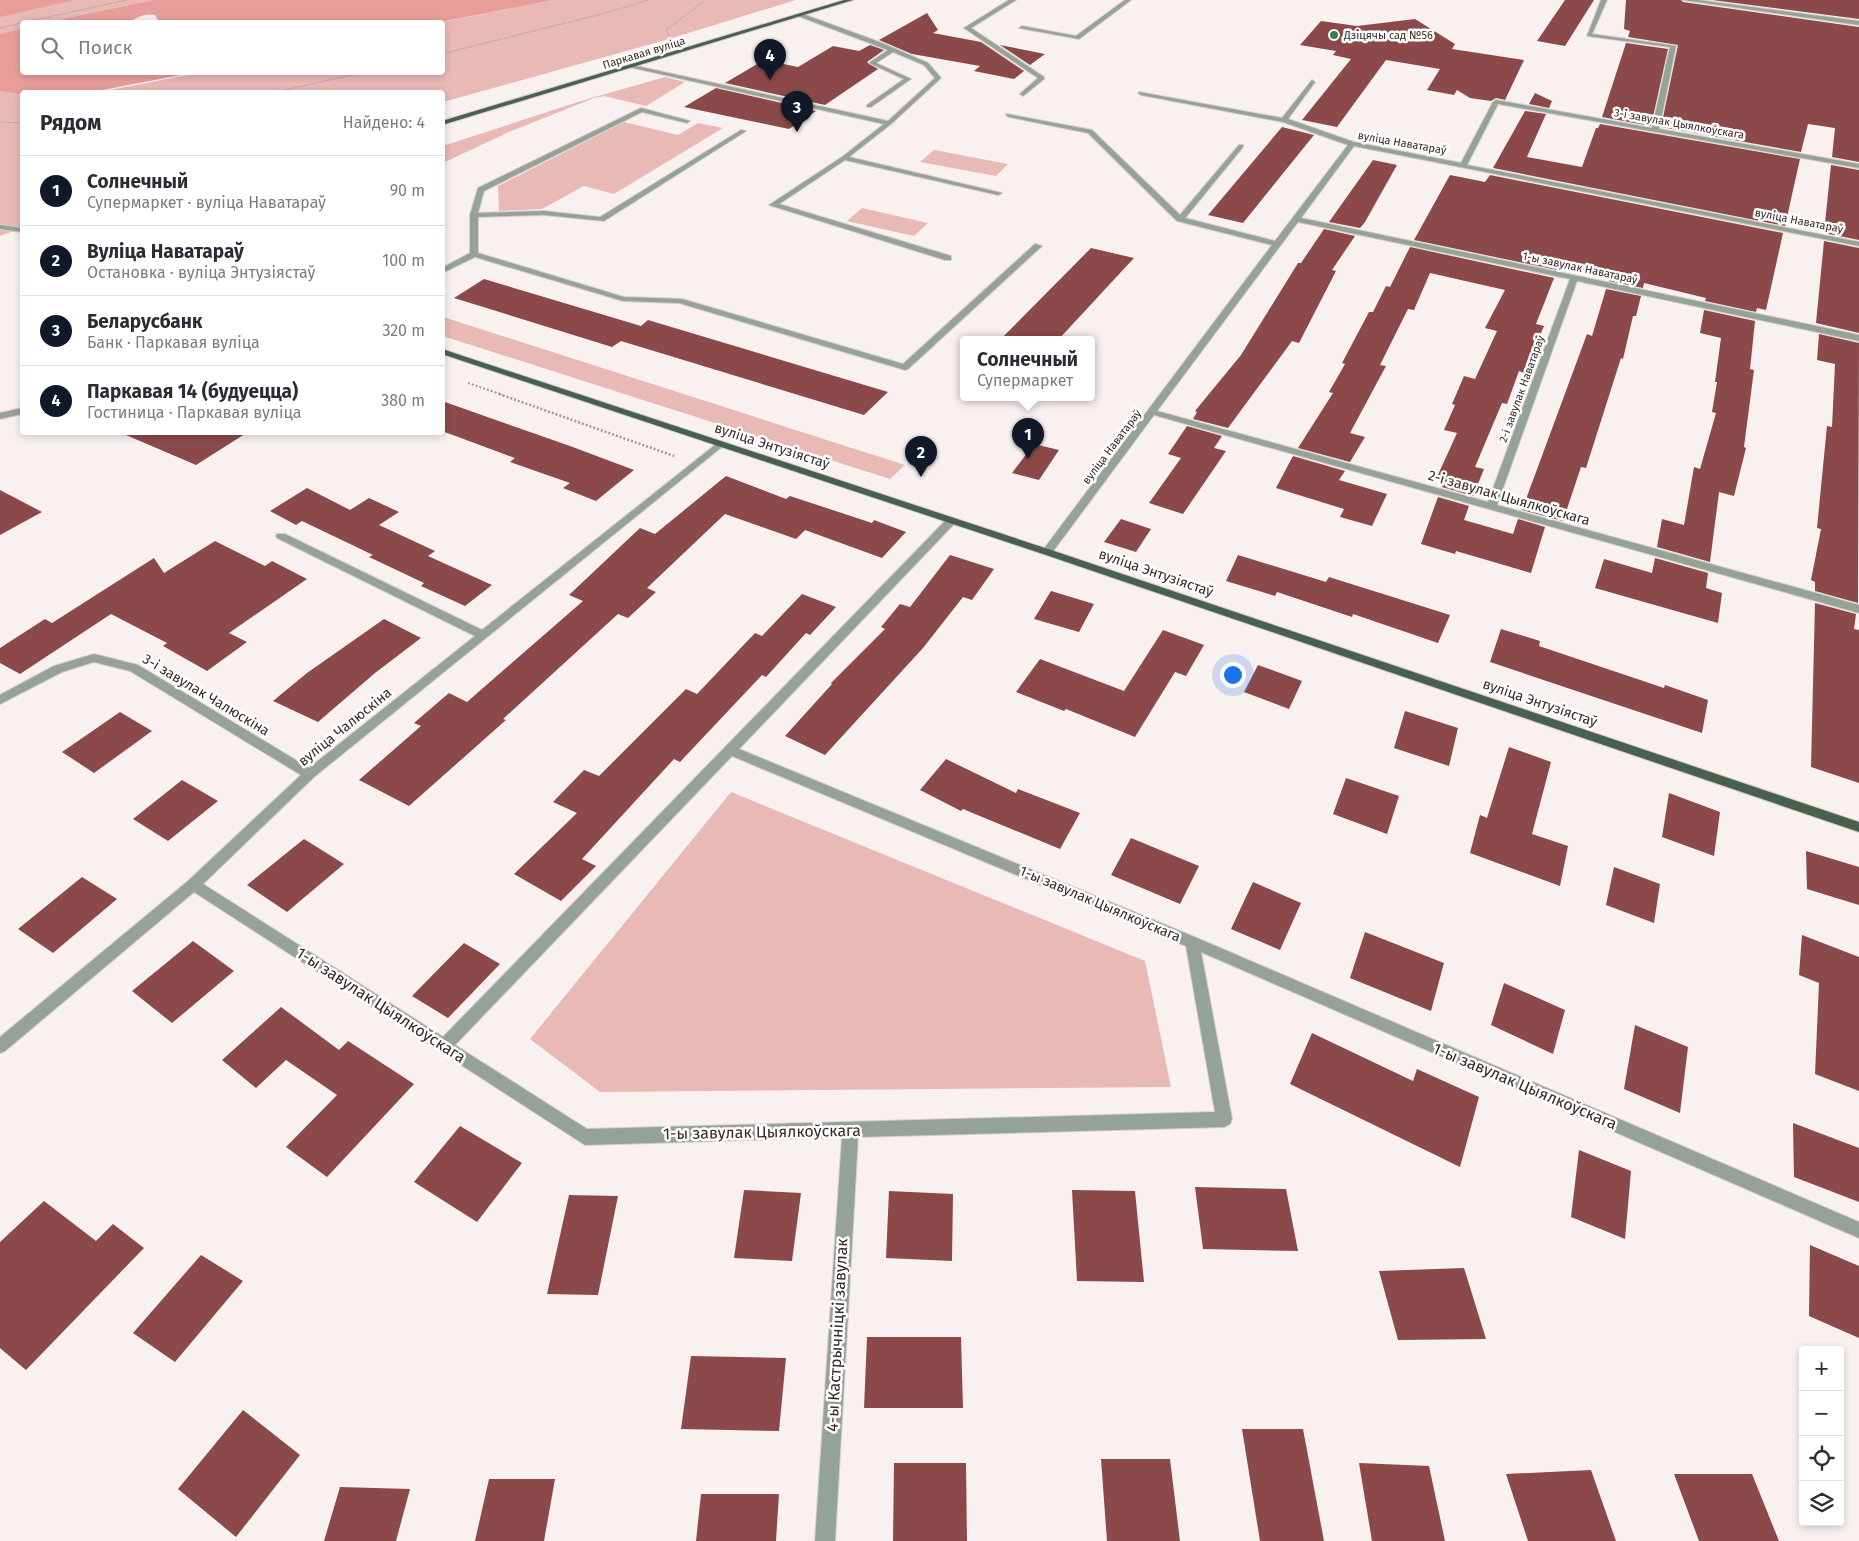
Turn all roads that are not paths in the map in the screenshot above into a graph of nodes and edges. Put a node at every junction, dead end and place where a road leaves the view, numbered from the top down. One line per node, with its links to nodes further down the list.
1 (850, 0): 6 (main road, Паркавая вуліца)
2 (1013, 0): 13 (street)
3 (1128, 0): 8 (street)
4 (1604, 0): 20 (street)
5 (1686, 0): 7 (street)
6 (800, 15): 9 (street); 10 (main road, Паркавая вуліца)
7 (1859, 23)
8 (1022, 28)
9 (891, 50): 14 (street); 19 (street)
10 (632, 67): 18 (main road, Паркавая вуліца); 19 (street)
11 (1312, 82): 16 (street)
12 (1141, 93): 16 (street)
13 (1023, 94)
14 (869, 106)
15 (1009, 116): 29 (street)
16 (1284, 120): 22 (street)
17 (687, 121): 28 (street)
18 (445, 122)
19 (889, 123): 24 (street)
20 (1655, 130): 25 (street, 3-і завулак Цыялкоўскага); 26 (street, 3-і завулак Цыялкоўскага)
21 (743, 131): 28 (street)
22 (1352, 144): 25 (street, вуліца Наватараў); 30 (street, вуліца Наватараў)
23 (1241, 146): 29 (street)
24 (844, 158): 27 (street); 37 (street)
25 (1463, 166): 34 (street, вуліца Наватараў)
26 (1859, 166)
27 (998, 193)
28 (474, 215): 36 (street)
29 (1180, 219): 33 (street)
30 (1296, 219): 33 (street, вуліца Наватараў); 39 (street, 1-ы завулак Наватараў)
31 (0, 227): 32 (street)
32 (20, 230)
33 (1276, 244): 43 (street, вуліца Наватараў)
34 (1859, 244)
35 (1038, 246): 36 (street)
36 (474, 254): 38 (street)
37 (948, 258)
38 (445, 269)
39 (1574, 278): 40 (street, 1-ы завулак Наватараў); 46 (street, 2-і завулак Наватараў)
40 (1859, 338)
41 (445, 352): 45 (main road, вуліца Энтузіястаў)
42 (20, 411): 44 (street)
43 (1152, 412): 46 (street, 2-і завулак Цыялкоўскага); 49 (street, вуліца Наватараў)
44 (0, 416)
45 (720, 444): 47 (main road, вуліца Энтузіястаў); 51 (street, вуліца Чалюскіна)
46 (1491, 507): 50 (street, 2-і завулак Цыялкоўскага)
47 (951, 521): 49 (main road, вуліца Энтузіястаў); 53 (street)
48 (281, 536): 51 (street)
49 (1047, 552): 55 (main road, вуліца Энтузіястаў)
50 (1859, 609)
51 (483, 635): 54 (street, вуліца Чалюскіна)
52 (0, 700): 54 (street, 3-і завулак Чалюскіна)
53 (730, 750): 57 (street, 1-ы завулак Цыялкоўскага); 59 (street)
54 (310, 774): 56 (street, вуліца Чалюскіна)
55 (1859, 827)
56 (193, 885): 58 (street, вуліца Чалюскіна); 59 (street, 1-ы завулак Цыялкоўскага)
57 (1192, 942): 60 (street, 1-ы завулак Цыялкоўскага); 61 (street, 1-ы завулак Цыялкоўскага)
58 (0, 1046)
59 (444, 1046): 60 (street, 1-ы завулак Цыялкоўскага)
60 (850, 1130): 62 (street, 4-ы Кастрычніцкі завулак)
61 (1859, 1230)
62 (825, 1541)

